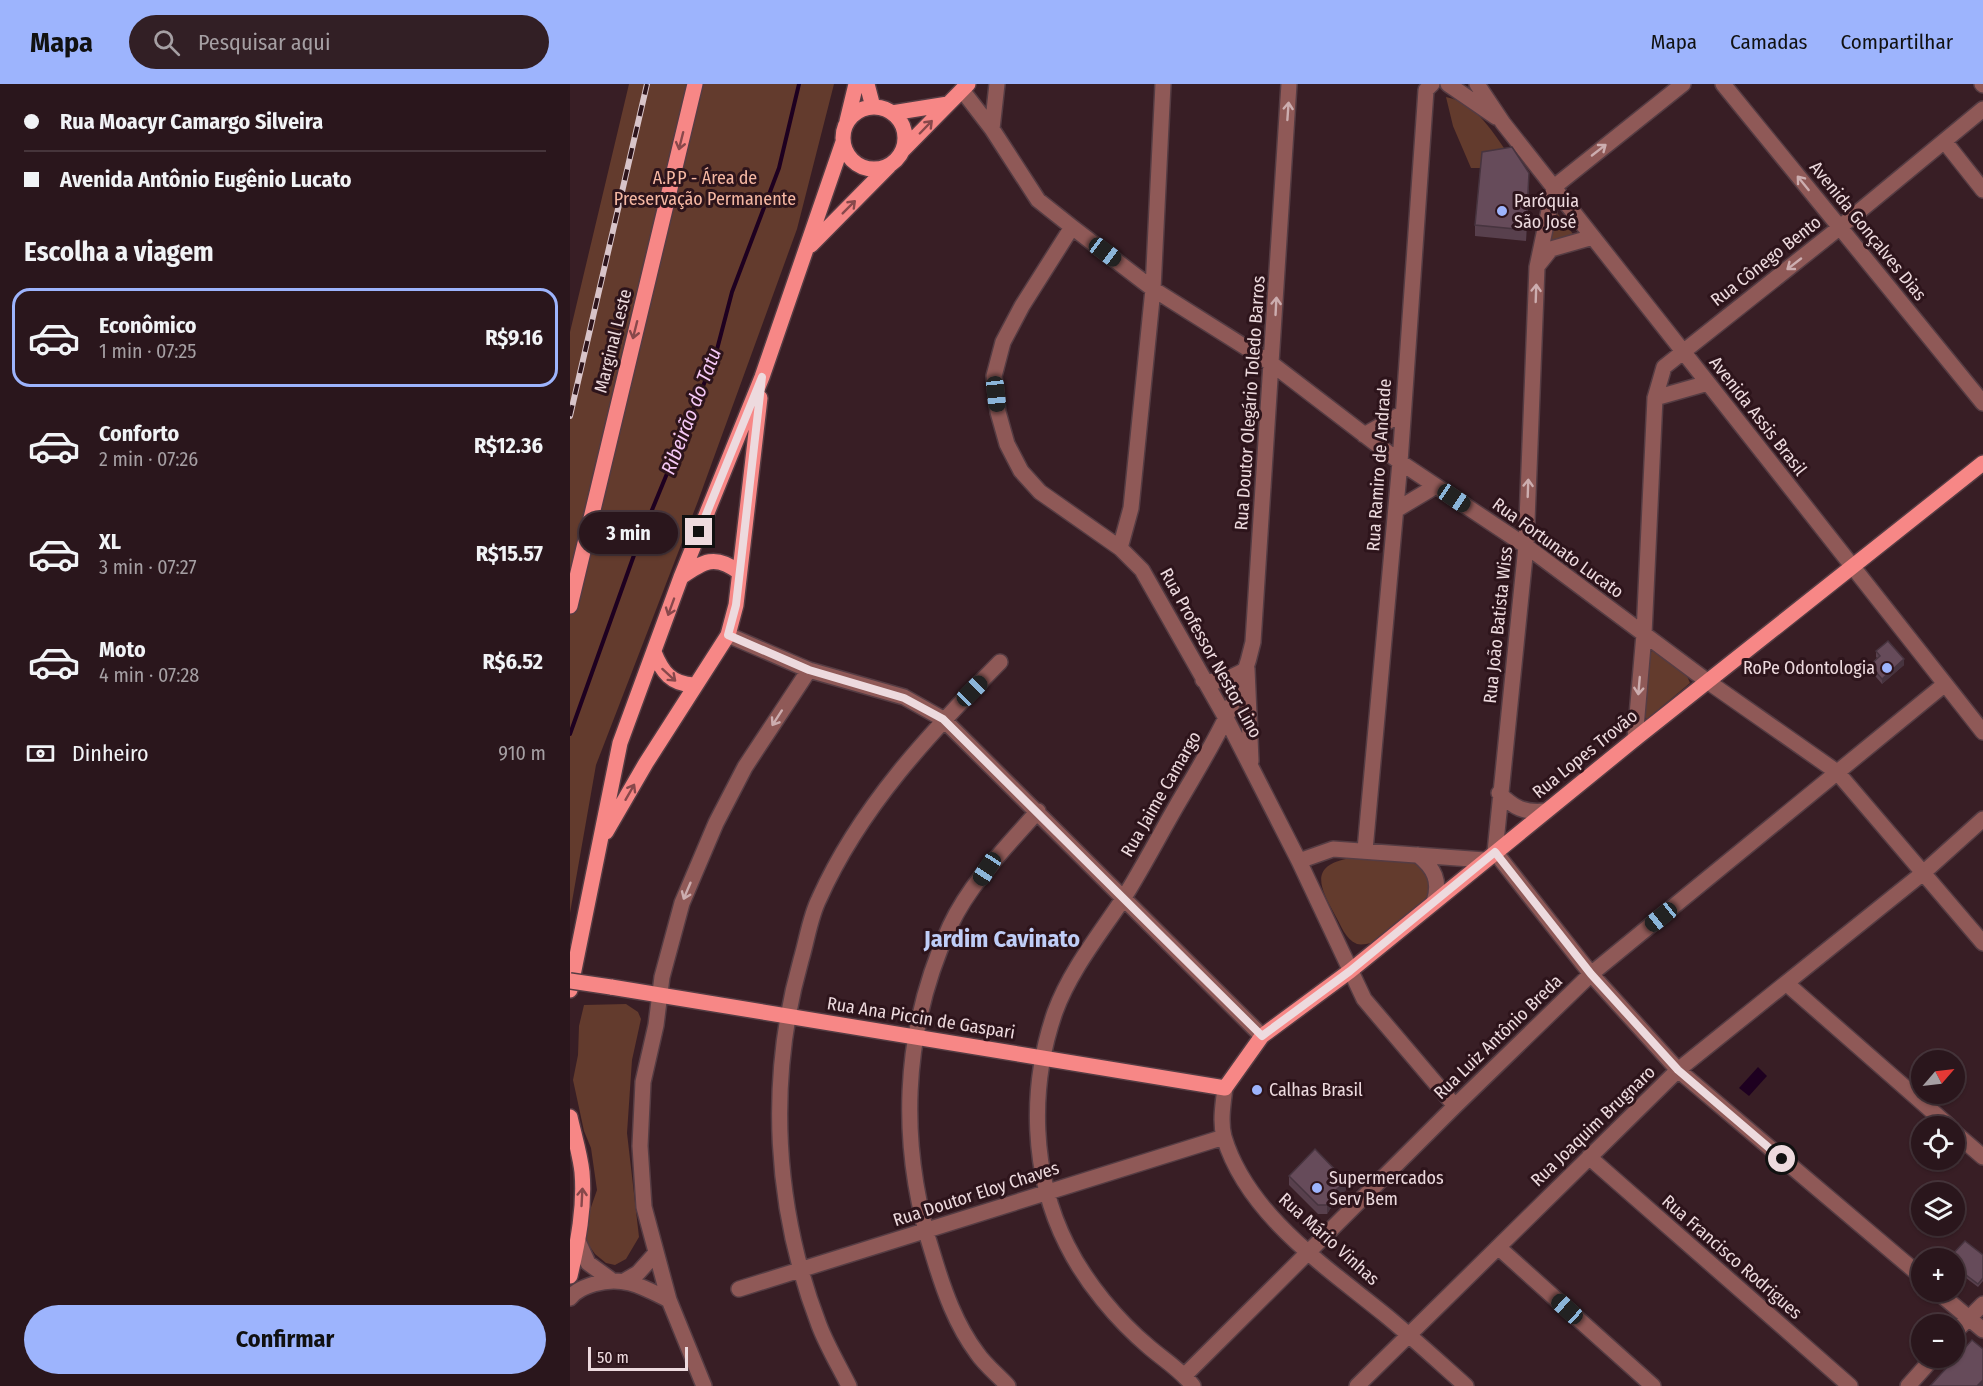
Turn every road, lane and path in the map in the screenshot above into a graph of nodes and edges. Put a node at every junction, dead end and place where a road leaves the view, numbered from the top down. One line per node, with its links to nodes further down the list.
1 (695, 84): 49 (main road, Marginal Leste, one-way to 49)
2 (856, 84): 17 (main road)
3 (867, 84): 14 (main road)
4 (997, 84): 19 (street)
5 (1163, 84): 31 (street)
6 (1289, 84): 33 (street, Rua Doutor Olegário Toledo Barros, one-way to 6)
7 (1432, 84): 38 (street, Rua Ramiro de Andrade)
8 (1448, 84): 18 (street, Avenida Assis Brasil)
9 (1477, 84): 18 (street, Avenida Assis Brasil)
10 (1683, 84): 24 (street, one-way to 10)
11 (1723, 84): 27 (street, Avenida Gonçalves Dias, one-way to 11)
12 (965, 87): 13 (main road); 19 (street)
13 (948, 104): 16 (main road); 22 (main road, one-way to 13)
14 (873, 107): 16 (main road); 17 (main road)
15 (1983, 109): 21 (street, Rua Cônego Bento)
16 (892, 113): 22 (main road)
17 (848, 121): 20 (main road)
18 (1503, 123): 24 (street, Avenida Assis Brasil)
19 (992, 129): 26 (street)
20 (843, 142): 23 (main road); 29 (main road)
21 (1945, 142): 25 (street); 27 (street, Rua Cônego Bento)
22 (903, 150): 23 (main road)
23 (889, 166): 29 (main road, one-way to 23)
24 (1554, 187): 28 (street, Avenida Assis Brasil); 30 (street, Rua João Batista Wiss)
25 (1983, 190)
26 (1072, 227): 31 (street, Rua Fortunato Lucato); 45 (street, Rua Professor Nestor Lino)
27 (1839, 228): 32 (street, Rua Cônego Bento, one-way to 32); 37 (street, Avenida Gonçalves Dias)
28 (1593, 237): 30 (street); 32 (street, Avenida Assis Brasil)
29 (808, 248): 34 (main road)
30 (1537, 267): 44 (street, Rua João Batista Wiss, one-way to 30)
31 (1153, 289): 33 (street, Rua Fortunato Lucato); 45 (street)
32 (1683, 351): 35 (street, Avenida Assis Brasil); 36 (street, Rua Cônego Bento)
33 (1272, 364): 39 (street, Rua Fortunato Lucato); 54 (street, Rua Doutor Olegário Toledo Barros)
34 (762, 377): 47 (main road); 48 (main road)
35 (1708, 383): 36 (street); 46 (street, Avenida Assis Brasil)
36 (1655, 398): 50 (street, Rua Cônego Bento)
37 (1983, 403)
38 (1403, 413): 39 (street); 40 (street, Rua Ramiro de Andrade)
39 (1364, 435): 40 (street, Rua Fortunato Lucato)
40 (1400, 462): 42 (street, Rua Fortunato Lucato); 43 (street, Rua Ramiro de Andrade)
41 (1983, 463): 46 (main road, Rua Lopes Trovão)
42 (1436, 486): 43 (street); 44 (street, Rua Fortunato Lucato)
43 (1396, 510): 71 (street, Rua Ramiro de Andrade)
44 (1526, 546): 50 (street, Rua Fortunato Lucato); 66 (street, Rua João Batista Wiss)
45 (1120, 548): 56 (street, Rua Professor Nestor Lino)
46 (1851, 565): 57 (main road, Rua Lopes Trovão); 58 (street, Avenida Assis Brasil)
47 (739, 572): 48 (main road); 51 (main road)
48 (681, 577): 52 (main road, one-way to 52)
49 (570, 606)
50 (1644, 634): 57 (street, Rua Fortunato Lucato); 63 (street, Rua Cônego Bento, one-way to 63)
51 (728, 635): 55 (street); 59 (main road)
52 (654, 652): 59 (main road, one-way to 59); 70 (main road)
53 (1000, 662): 60 (street)
54 (1247, 669): 56 (street); 61 (street, Rua Doutor Olegário Toledo Barros); 64 (street)
55 (809, 670): 60 (street); 84 (street, one-way to 84)
56 (1203, 680): 61 (street, Rua Professor Nestor Lino)
57 (1707, 681): 63 (main road, Rua Lopes Trovão); 65 (street, Rua Fortunato Lucato)
58 (1945, 684): 62 (street, Avenida Assis Brasil); 65 (street, Rua Luiz Antônio Breda)
59 (694, 685): 70 (main road, one-way to 59)
60 (943, 719): 67 (street); 85 (street)
61 (1227, 720): 64 (street, Rua Professor Nestor Lino); 76 (street, Rua Jaime Camargo)
62 (1983, 732)
63 (1635, 739): 68 (main road, Rua Lopes Trovão)
64 (1251, 767): 74 (street, Rua Professor Nestor Lino)
65 (1837, 772): 75 (street, Rua Fortunato Lucato); 80 (street, Rua Luiz Antônio Breda)
66 (1499, 793): 68 (street); 73 (street, Rua João Batista Wiss)
67 (1038, 811): 76 (street); 87 (street)
68 (1545, 811): 73 (main road, Rua Lopes Trovão)
69 (1983, 819): 75 (street, Rua Joaquim Brugnaro)
70 (600, 843): 83 (main road)
71 (1365, 850): 72 (street); 74 (street)
72 (1418, 855): 73 (street); 77 (street)
73 (1490, 856): 77 (main road, Rua Lopes Trovão); 80 (street)
74 (1299, 861): 79 (street, Rua Professor Nestor Lino)
75 (1923, 873): 78 (street, Rua Fortunato Lucato); 82 (street, Rua Joaquim Brugnaro)
76 (1124, 897): 86 (street); 88 (street, Rua Jaime Camargo)
77 (1434, 902): 79 (main road, Rua Lopes Trovão)
78 (1983, 943)
79 (1350, 971): 86 (main road, Rua Lopes Trovão); 91 (street, Rua Professor Nestor Lino)
80 (1591, 974): 89 (street); 91 (street, Rua Luiz Antônio Breda)
81 (570, 981): 84 (main road, Rua Ana Piccin de Gaspari, bridge)
82 (1786, 983): 89 (street, Rua Joaquim Brugnaro); 92 (street)
83 (570, 990)
84 (659, 996): 85 (main road, Rua Ana Piccin de Gaspari); 104 (street)
85 (788, 1016): 87 (main road, Rua Ana Piccin de Gaspari); 106 (street)
86 (1262, 1036): 90 (main road, Rua Lopes Trovão)
87 (915, 1037): 88 (main road, Rua Ana Piccin de Gaspari); 100 (street)
88 (1042, 1058): 90 (main road, Rua Ana Piccin de Gaspari); 98 (street, Rua Jaime Camargo)
89 (1678, 1070): 96 (street, Rua Joaquim Brugnaro); 105 (street)
90 (1225, 1088): 94 (street, Rua Mário Vinhas)
91 (1455, 1106): 103 (street, Rua Luiz Antônio Breda)
92 (1938, 1116)
93 (570, 1117): 101 (main road, one-way to 93)
94 (1224, 1137): 98 (street, Rua Doutor Eloy Chaves); 103 (street, Rua Mário Vinhas)
95 (1965, 1141): 97 (street)
96 (1589, 1156): 102 (street, Rua Joaquim Brugnaro); 127 (street, Rua Francisco Rodrigues)
97 (1983, 1157)
98 (1045, 1193): 100 (street, Rua Doutor Eloy Chaves); 120 (street, Rua Jaime Camargo)
99 (570, 1221): 101 (main road)
100 (925, 1231): 106 (street, Rua Doutor Eloy Chaves); 123 (street)
101 (578, 1241): 107 (main road); 108 (street)
102 (1498, 1247): 118 (street, Rua Joaquim Brugnaro); 126 (street)
103 (1309, 1252): 118 (street, Rua Mário Vinhas); 120 (street, Rua Luiz Antônio Breda)
104 (655, 1254): 109 (street); 112 (street)
105 (1911, 1268)
106 (800, 1270): 110 (street, Rua Doutor Eloy Chaves); 122 (street)
107 (570, 1275)
108 (610, 1279): 109 (street); 111 (street)
109 (626, 1280): 112 (street)
110 (739, 1289)
111 (570, 1298)
112 (669, 1300): 121 (street)
113 (1950, 1302): 115 (street)
114 (1983, 1304): 115 (street)
115 (1969, 1317): 116 (street); 117 (street)
116 (1965, 1322)
117 (1983, 1330)
118 (1409, 1335): 124 (street, Rua Joaquim Brugnaro); 125 (street, Rua Mário Vinhas)
119 (1924, 1368): 128 (street)
120 (1189, 1380)
121 (704, 1386)
122 (849, 1386)
123 (1008, 1386)
124 (1357, 1386)
125 (1466, 1386)
126 (1653, 1386)
127 (1850, 1386)
128 (1908, 1386)

